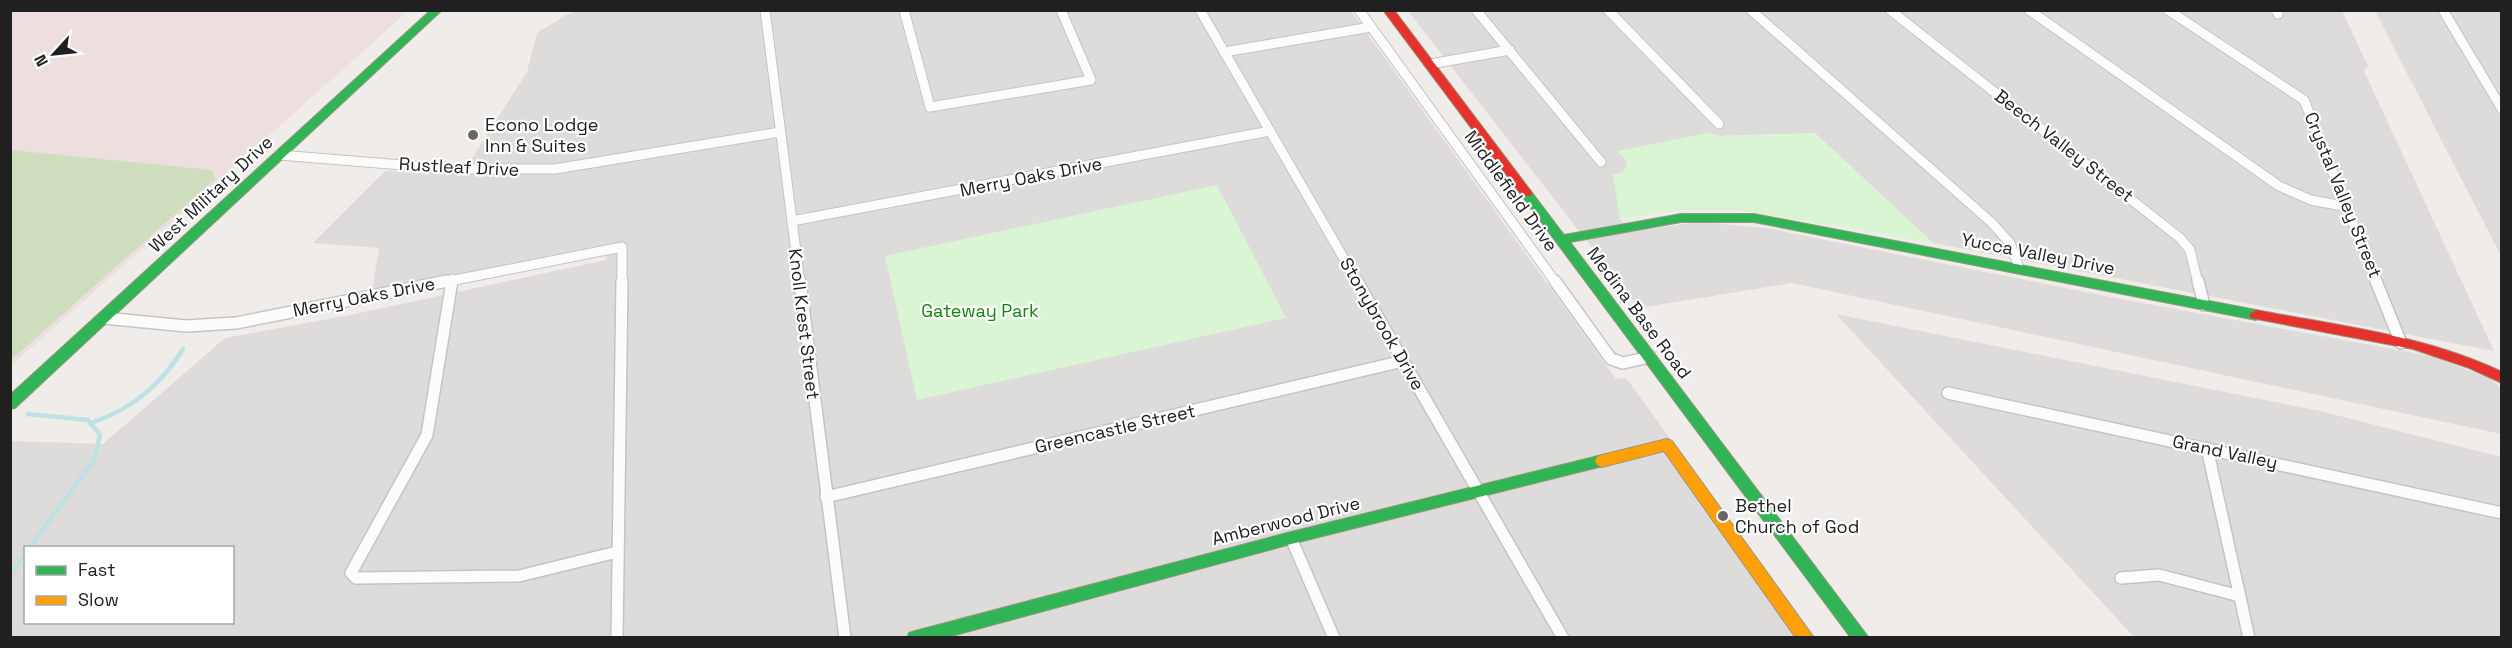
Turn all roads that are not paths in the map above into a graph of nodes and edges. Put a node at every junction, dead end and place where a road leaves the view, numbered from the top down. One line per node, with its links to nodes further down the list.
1 (437, 10): 23 (street, West Military Drive)
2 (765, 10): 22 (street, Knoll Krest Street)
3 (904, 10): 4 (street)
4 (1061, 10)
5 (1200, 10): 17 (street, Stonybrook Drive)
6 (1359, 10): 15 (street, Middlefield Drive)
7 (1388, 10): 18 (street, Medina Base Road)
8 (1476, 10): 16 (street)
9 (1608, 10): 20 (street)
10 (1751, 10): 28 (street)
11 (1890, 10): 30 (street, Beech Valley Street)
12 (2029, 10): 25 (street)
13 (2168, 10): 25 (street, Crystal Valley Street)
14 (2443, 10): 19 (street)
15 (1371, 27): 17 (street); 33 (street, Middlefield Drive)
16 (1510, 50): 18 (street); 24 (street)
17 (1224, 52): 21 (street, Stonybrook Drive)
18 (1430, 64): 27 (street, Medina Base Road)
19 (2502, 109)
20 (1719, 124)
21 (1270, 131): 26 (street, Merry Oaks Drive); 34 (street, Stonybrook Drive)
22 (780, 132): 23 (street, Rustleaf Drive); 26 (street, Knoll Krest Street)
23 (279, 155): 31 (street, West Military Drive)
24 (1601, 162)
25 (2348, 207): 32 (street, Crystal Valley Street)
26 (792, 221): 40 (street, Knoll Krest Street)
27 (1561, 240): 28 (street, Yucca Valley Drive); 33 (street, Medina Base Road)
28 (2019, 268): 30 (street, Yucca Valley Drive)
29 (452, 279): 31 (street, Merry Oaks Drive); 43 (street, Merry Oaks Drive); 43 (street)
30 (2204, 305): 32 (street, Yucca Valley Drive)
31 (104, 318): 37 (street, West Military Drive)
32 (2401, 343): 35 (street, Yucca Valley Drive)
33 (1650, 357): 52 (street, Medina Base Road)
34 (1403, 361): 39 (street, Stonybrook Drive); 40 (street, Greencastle Street)
35 (2502, 378)
36 (1948, 393): 38 (street, Grand Valley)
37 (10, 404)
38 (2207, 448): 41 (street, Grand Valley); 45 (street)
39 (1478, 491): 42 (street, Amberwood Drive); 50 (street, Stonybrook Drive); 51 (street, Amberwood Drive)
40 (826, 497): 47 (street, Knoll Krest Street)
41 (2502, 513)
42 (1291, 538): 48 (street, Amberwood Drive); 49 (street)
43 (617, 552): 46 (street)
44 (2121, 578): 45 (street)
45 (2240, 596): 53 (street)
46 (617, 638)
47 (845, 638)
48 (915, 638)
49 (1334, 638)
50 (1563, 638)
51 (1806, 638)
52 (1861, 638)
53 (2249, 638)

